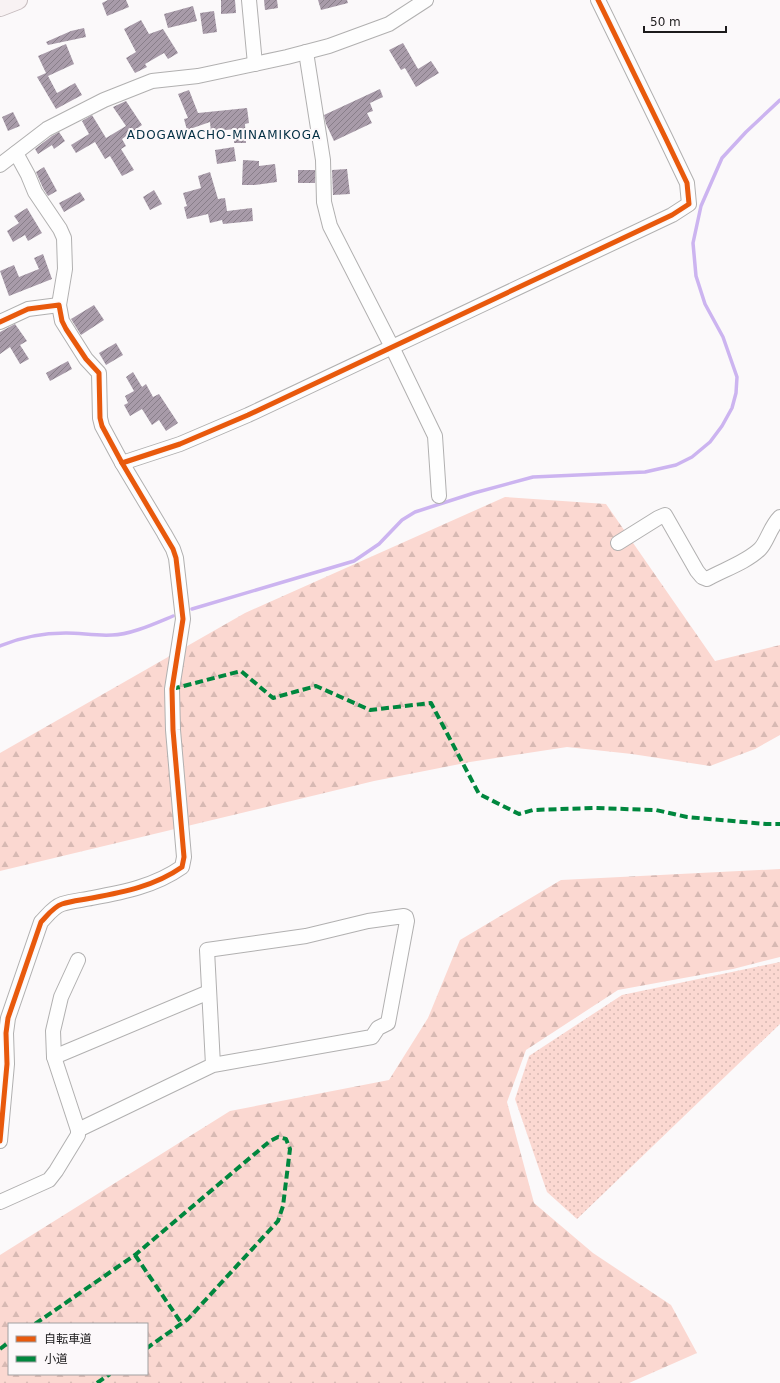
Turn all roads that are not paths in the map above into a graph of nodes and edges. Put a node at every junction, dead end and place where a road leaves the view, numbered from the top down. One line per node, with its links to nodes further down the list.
1 (18, 0): 5 (main road)
2 (249, 0): 7 (street)
3 (426, 0): 6 (street)
4 (598, 0): 12 (street)
5 (0, 7)
6 (306, 52): 7 (street); 12 (street)
7 (255, 64): 8 (street)
8 (16, 153): 9 (street); 10 (street)
9 (0, 165)
10 (59, 305): 11 (street); 13 (street)
11 (0, 322)
12 (392, 347): 13 (street); 14 (street)
13 (122, 463): 21 (street)
14 (439, 496)
15 (780, 517): 16 (street)
16 (618, 543)
17 (78, 960): 19 (street)
18 (209, 992): 19 (street); 20 (street); 20 (street)
19 (54, 1056): 22 (street)
20 (213, 1065): 22 (street)
21 (2, 1104): 23 (street)
22 (78, 1130): 24 (street)
23 (0, 1142)
24 (0, 1202)

